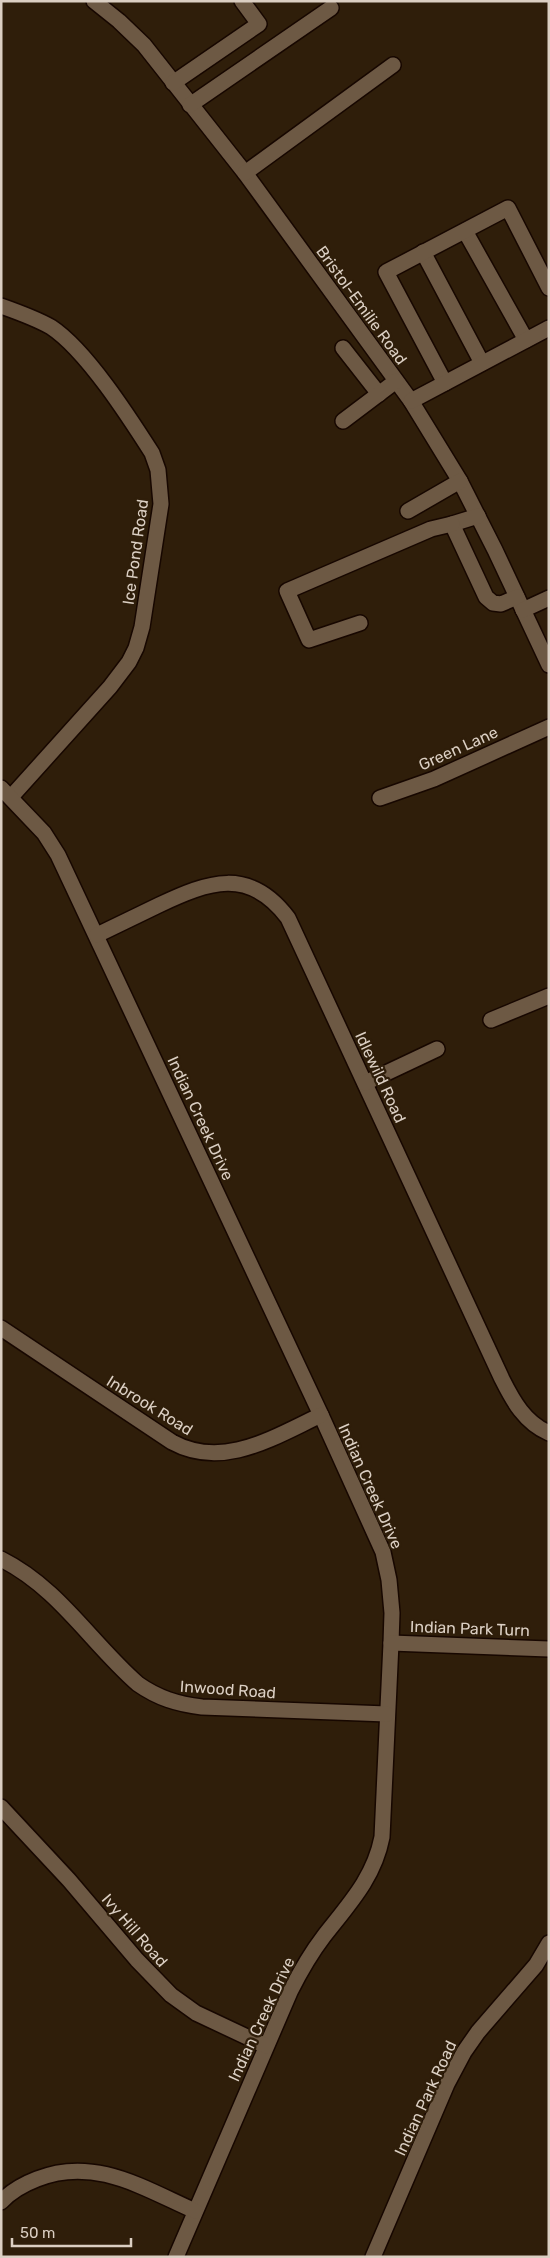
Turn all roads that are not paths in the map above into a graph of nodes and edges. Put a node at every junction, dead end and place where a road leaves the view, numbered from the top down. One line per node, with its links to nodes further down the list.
1 (94, 1): 5 (street, Bristol-Emilie Road)
2 (242, 1): 5 (street)
3 (331, 8): 6 (street)
4 (393, 65): 7 (street)
5 (173, 83): 6 (street, Bristol-Emilie Road)
6 (190, 105): 7 (street, Bristol-Emilie Road)
7 (245, 172): 16 (street, Bristol-Emilie Road)
8 (465, 231): 9 (street); 10 (street); 13 (street)
9 (423, 252): 15 (street); 17 (street)
10 (549, 288)
11 (1, 306): 30 (street, Ice Pond Road)
12 (549, 328): 13 (street)
13 (526, 340): 15 (street)
14 (343, 348): 18 (street)
15 (482, 363): 17 (street)
16 (396, 381): 18 (street); 19 (street, Bristol-Emilie Road)
17 (445, 383): 19 (street)
18 (379, 394): 20 (street)
19 (411, 401): 21 (street, Bristol-Emilie Road)
20 (343, 421)
21 (460, 481): 22 (street); 23 (street, Bristol-Emilie Road)
22 (408, 511)
23 (478, 516): 24 (street); 26 (street, Bristol-Emilie Road)
24 (452, 524): 26 (street); 27 (street)
25 (549, 598): 26 (street)
26 (520, 604): 28 (street, Bristol-Emilie Road)
27 (360, 623)
28 (549, 665)
29 (549, 727): 31 (street, Green Lane)
30 (6, 793): 32 (street, Indian Creek Drive)
31 (380, 798)
32 (97, 935): 36 (street, Idlewild Road); 38 (street, Indian Creek Drive)
33 (549, 996): 34 (street)
34 (491, 1020)
35 (437, 1049): 36 (street)
36 (364, 1083): 39 (street, Idlewild Road)
37 (1, 1328): 38 (street, Inbrook Road)
38 (321, 1415): 41 (street, Indian Creek Drive)
39 (549, 1433)
40 (1, 1559): 43 (street, Inwood Road)
41 (391, 1643): 42 (street, Indian Park Turn); 43 (street, Indian Creek Drive)
42 (549, 1649)
43 (388, 1714): 46 (street, Indian Creek Drive)
44 (1, 1807): 46 (street, Ivy Hill Road)
45 (549, 1943): 50 (street, Indian Park Road)
46 (266, 2046): 48 (street, Indian Creek Drive)
47 (1, 2202): 48 (street)
48 (195, 2211): 49 (street, Indian Creek Drive)
49 (176, 2257)
50 (373, 2257)

